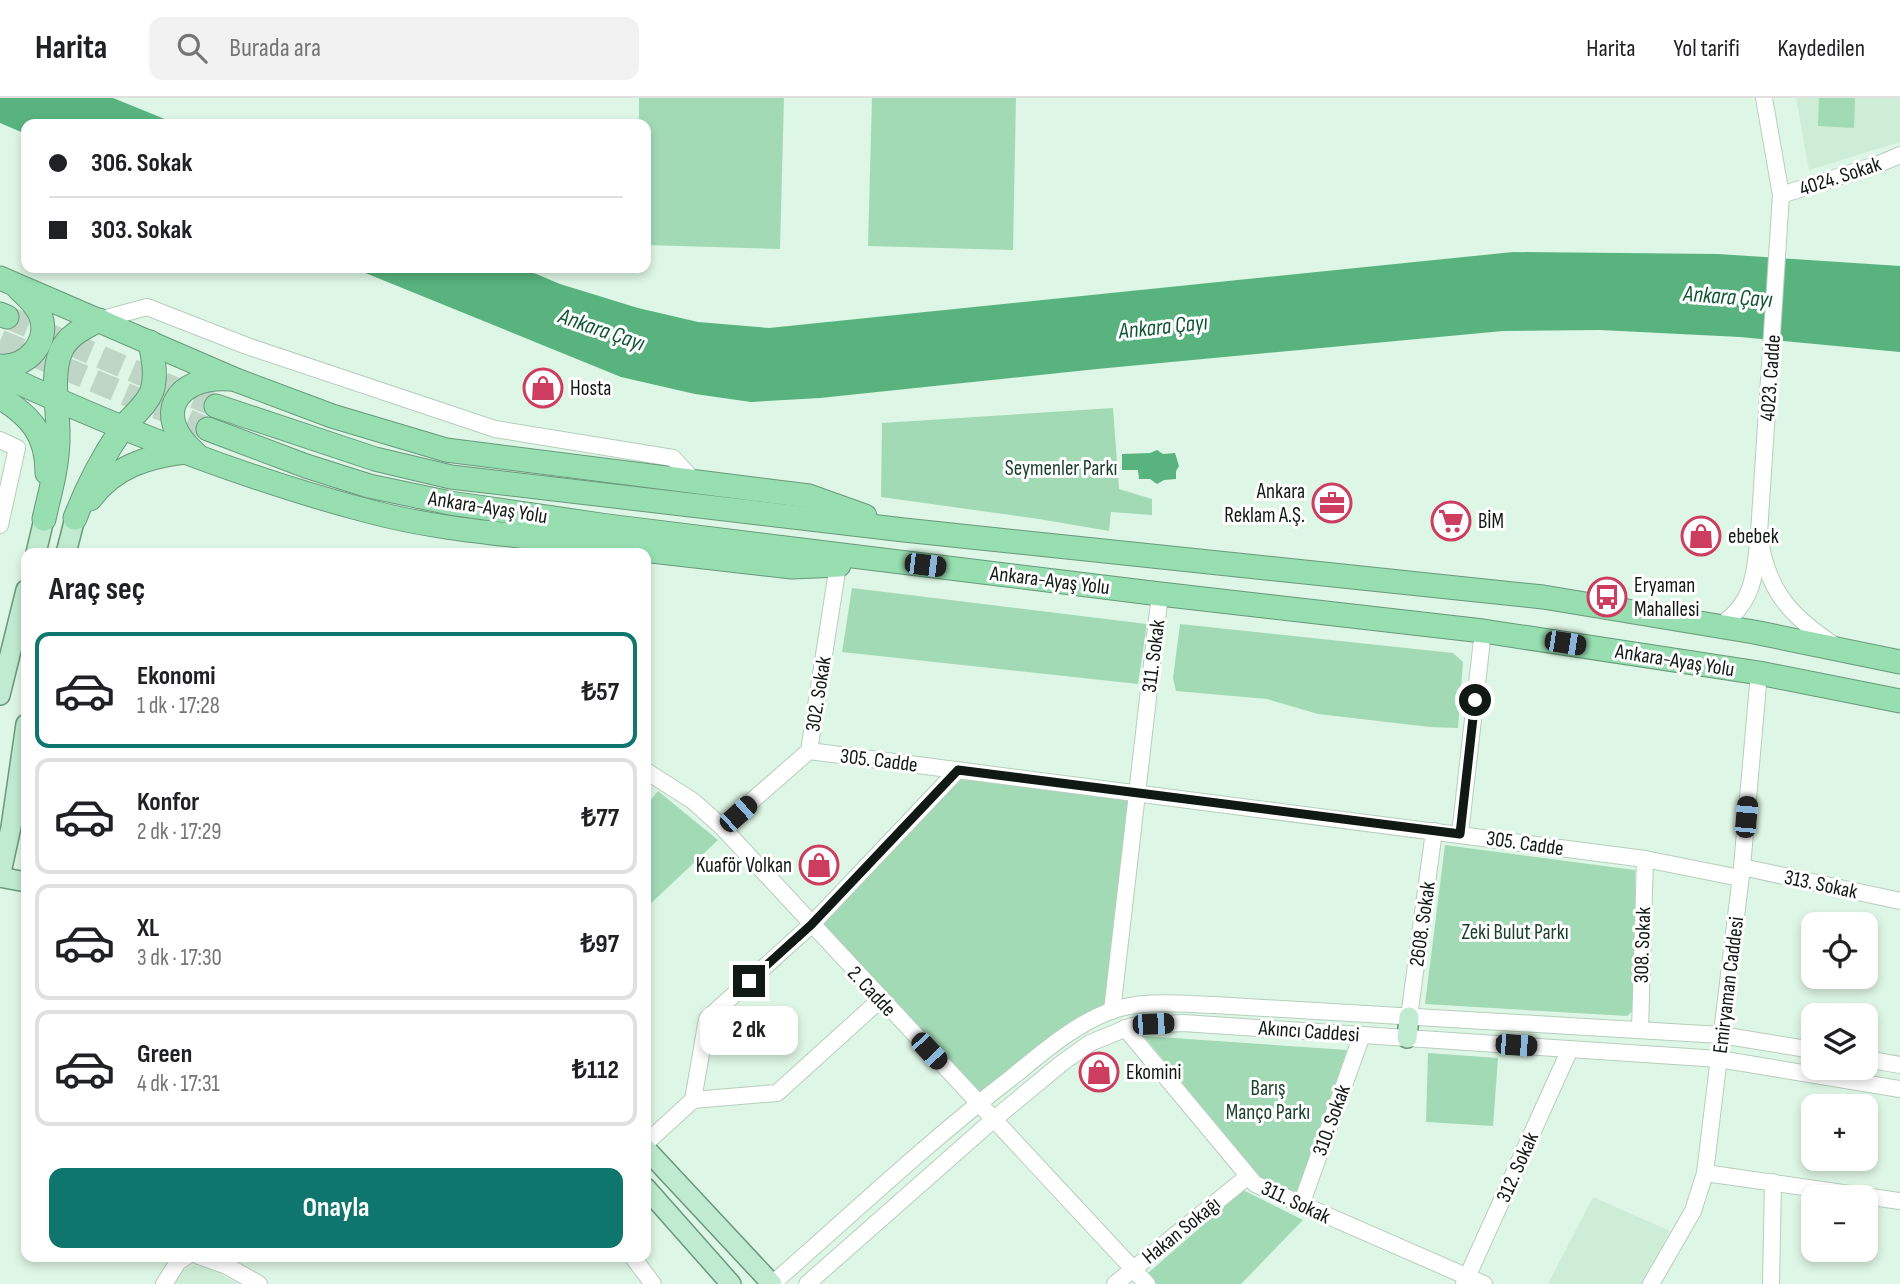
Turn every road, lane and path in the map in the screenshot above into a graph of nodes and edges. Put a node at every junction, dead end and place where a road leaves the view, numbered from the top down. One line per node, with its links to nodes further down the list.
1 (1764, 98): 3 (street, 4023. Cadde)
2 (1900, 155): 3 (street, 4024. Sokak)
3 (1781, 195): 23 (street, 4023. Cadde)
4 (6, 280): 6 (highway); 8 (highway)
5 (156, 311): 6 (street); 7 (street); 18 (street)
6 (99, 320): 7 (highway); 12 (highway)
7 (150, 342): 10 (highway); 14 (highway)
8 (0, 366)
9 (0, 374): 12 (highway)
10 (236, 380): 17 (highway); 18 (highway)
11 (0, 397): 20 (highway)
12 (58, 401): 14 (highway); 20 (highway)
13 (216, 406): 22 (highway, Ankara-Ayaş Yolu)
14 (122, 427): 17 (highway); 19 (highway)
15 (208, 429): 28 (highway, Ankara-Ayaş Yolu)
16 (0, 440): 21 (street)
17 (193, 454): 19 (highway); 26 (highway)
18 (694, 481): 22 (highway)
19 (75, 518): 25 (main road)
20 (44, 519): 24 (main road)
21 (0, 525)
22 (904, 530): 32 (highway, Ankara-Ayaş Yolu)
23 (1759, 533): 32 (street, 4023. Cadde); 34 (street, 4023. Cadde)
24 (37, 548)
25 (67, 548)
26 (624, 548)
27 (651, 551): 29 (highway)
28 (899, 561): 29 (highway); 30 (highway, Ankara-Ayaş Yolu)
29 (838, 565): 39 (street, 302. Sokak)
30 (1160, 594): 33 (highway, Ankara-Ayaş Yolu); 43 (street, 311. Sokak)
31 (21, 610): 37 (main road)
32 (1719, 626): 34 (highway, Ankara-Ayaş Yolu)
33 (1483, 631): 36 (highway, Ankara-Ayaş Yolu); 47 (street)
34 (1840, 649): 35 (highway, Ankara-Ayaş Yolu)
35 (1900, 662)
36 (1759, 673): 38 (highway, Ankara-Ayaş Yolu); 49 (street, Emiryaman Caddesi)
37 (0, 695)
38 (1900, 701)
39 (809, 751): 41 (street, 305. Cadde); 44 (street, 302. Sokak)
40 (21, 766): 45 (main road)
41 (958, 770): 43 (street, 305. Cadde); 53 (street)
42 (651, 774): 44 (street, 2. Cadde)
43 (1136, 793): 46 (street, 305. Cadde); 55 (street, 311. Sokak)
44 (722, 827): 53 (street, 2. Cadde)
45 (12, 828): 50 (main road)
46 (1434, 831): 47 (street, 305. Cadde); 56 (street, 2608. Sokak)
47 (1460, 834): 48 (street, 305. Cadde)
48 (1645, 859): 49 (street, 305. Cadde); 58 (street, 308. Sokak)
49 (1741, 873): 52 (street, 313. Sokak); 60 (street, Emiryaman Caddesi)
50 (0, 877): 51 (main road)
51 (21, 881)
52 (1900, 901)
53 (811, 925): 54 (street, 2. Cadde); 68 (street)
54 (881, 999): 68 (street); 69 (street, 2. Cadde)
55 (1112, 1011): 56 (street, Akıncı Caddesi); 69 (street, Akıncı Caddesi)
56 (1409, 1017): 58 (street, Akıncı Caddesi); 61 (main road)
57 (1125, 1028): 59 (street, Akıncı Caddesi); 70 (street, Akıncı Caddesi); 74 (street, 311. Sokak)
58 (1640, 1030): 60 (street, Akıncı Caddesi)
59 (1362, 1035): 61 (street, Akıncı Caddesi); 78 (street, 310. Sokak)
60 (1721, 1035): 62 (street, Akıncı Caddesi); 64 (street, Emiryaman Caddesi)
61 (1407, 1038): 63 (street, Akıncı Caddesi)
62 (1801, 1048)
63 (1570, 1049): 64 (street, Akıncı Caddesi); 83 (street, 312. Sokak)
64 (1719, 1059): 67 (street, Akıncı Caddesi); 73 (street, Emiryaman Caddesi)
65 (1878, 1061): 66 (street)
66 (1900, 1065)
67 (1900, 1089)
68 (693, 1100): 71 (street)
69 (978, 1103): 70 (street, 2. Cadde); 88 (street, Akıncı Caddesi)
70 (993, 1119): 82 (street, 2. Cadde); 89 (street, Akıncı Caddesi)
71 (651, 1138)
72 (651, 1154): 88 (main road)
73 (1705, 1172): 75 (street); 93 (street, Emiryaman Caddesi)
74 (1247, 1177): 78 (street, 311. Sokak); 82 (street, Hakan Sokağı)
75 (1773, 1182): 77 (street); 94 (street)
76 (651, 1194): 87 (main road)
77 (1900, 1201)
78 (1301, 1205): 83 (street, 311. Sokak)
79 (178, 1262): 84 (street)
80 (216, 1262): 85 (street)
81 (636, 1262): 86 (street)
82 (1133, 1269): 90 (street, Hakan Sokağı); 91 (street, 2. Cadde)
83 (1466, 1280): 92 (street, 311. Sokak)
84 (163, 1284)
85 (259, 1284)
86 (653, 1284)
87 (731, 1284)
88 (772, 1284)
89 (807, 1284)
90 (1115, 1284)
91 (1147, 1284)
92 (1484, 1284)
93 (1651, 1284)
94 (1771, 1284)

